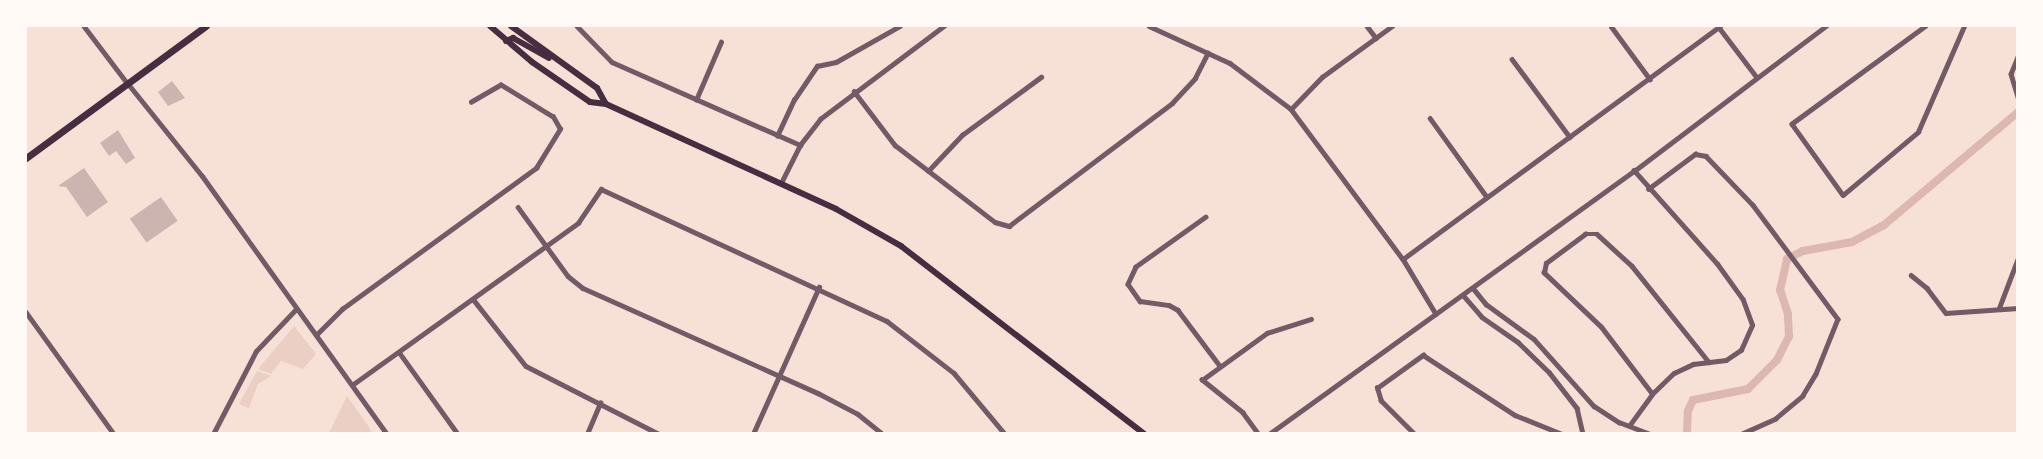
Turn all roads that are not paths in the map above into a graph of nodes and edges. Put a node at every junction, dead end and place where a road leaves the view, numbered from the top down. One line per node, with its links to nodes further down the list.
1 (84, 26): 26 (street)
2 (206, 26): 26 (main road)
3 (489, 26): 17 (main road)
4 (511, 26): 22 (main road)
5 (577, 26): 29 (street)
6 (900, 26): 34 (street)
7 (944, 26): 27 (street)
8 (1149, 26): 19 (street)
9 (1367, 26): 16 (street)
10 (1392, 26): 16 (street)
11 (1611, 26): 25 (street)
12 (1719, 26): 23 (street); 25 (street)
13 (1826, 26): 23 (street)
14 (1926, 26): 15 (street)
15 (1964, 26)
16 (1376, 38): 32 (street)
17 (506, 41): 22 (main road); 31 (main road)
18 (721, 42): 29 (street)
19 (1208, 53): 32 (street); 38 (street)
20 (2018, 57): 28 (street)
21 (1512, 59): 35 (street)
22 (555, 60): 31 (main road)
23 (1756, 76): 39 (street)
24 (1041, 77): 38 (street)
25 (1650, 79): 35 (street)
26 (128, 84): 37 (main road); 55 (street)
27 (854, 90): 36 (street); 38 (street)
28 (2018, 97)
29 (696, 100): 34 (street)
30 (472, 102): 59 (street)
31 (606, 104): 40 (main road)
32 (1291, 109): 47 (street)
33 (1430, 118): 42 (street)
34 (777, 136): 36 (street)
35 (1570, 137): 42 (street)
36 (800, 146): 40 (street)
37 (26, 158)
38 (928, 171)
39 (1634, 171): 41 (street); 50 (street)
40 (781, 183): 77 (main road)
41 (1647, 189): 61 (street); 86 (street)
42 (1487, 197): 47 (street)
43 (518, 207): 45 (street)
44 (1206, 217): 62 (street)
45 (546, 246): 49 (street); 52 (street); 63 (street)
46 (2018, 258): 53 (street)
47 (1402, 259): 57 (street)
48 (1911, 275): 53 (street)
49 (819, 287): 63 (street); 76 (street)
50 (1473, 288): 51 (street); 67 (street)
51 (1463, 295): 57 (street); 84 (street)
52 (473, 299): 60 (street); 66 (street)
53 (2000, 308): 54 (street)
54 (2018, 308)
55 (296, 309): 59 (street); 70 (street)
56 (26, 312): 69 (street)
57 (1436, 314): 79 (street)
58 (1311, 319): 62 (street)
59 (316, 335): 64 (street)
60 (399, 351): 64 (street); 72 (street)
61 (1709, 362): 65 (street); 65 (street)
62 (1220, 366): 78 (street)
63 (779, 375): 68 (street); 75 (street)
64 (352, 385): 71 (street)
65 (1652, 394): 67 (street)
66 (600, 403): 73 (street); 74 (street)
67 (1629, 426): 85 (street)
68 (880, 432)
69 (114, 434)
70 (213, 434)
71 (387, 434)
72 (458, 434)
73 (587, 434)
74 (659, 434)
75 (753, 434)
76 (1005, 434)
77 (1144, 434)
78 (1258, 434)
79 (1269, 434)
80 (1312, 434): 81 (street)
81 (1323, 434)
82 (1414, 434): 83 (street)
83 (1562, 434)
84 (1583, 434)
85 (1650, 434)
86 (1743, 434)

